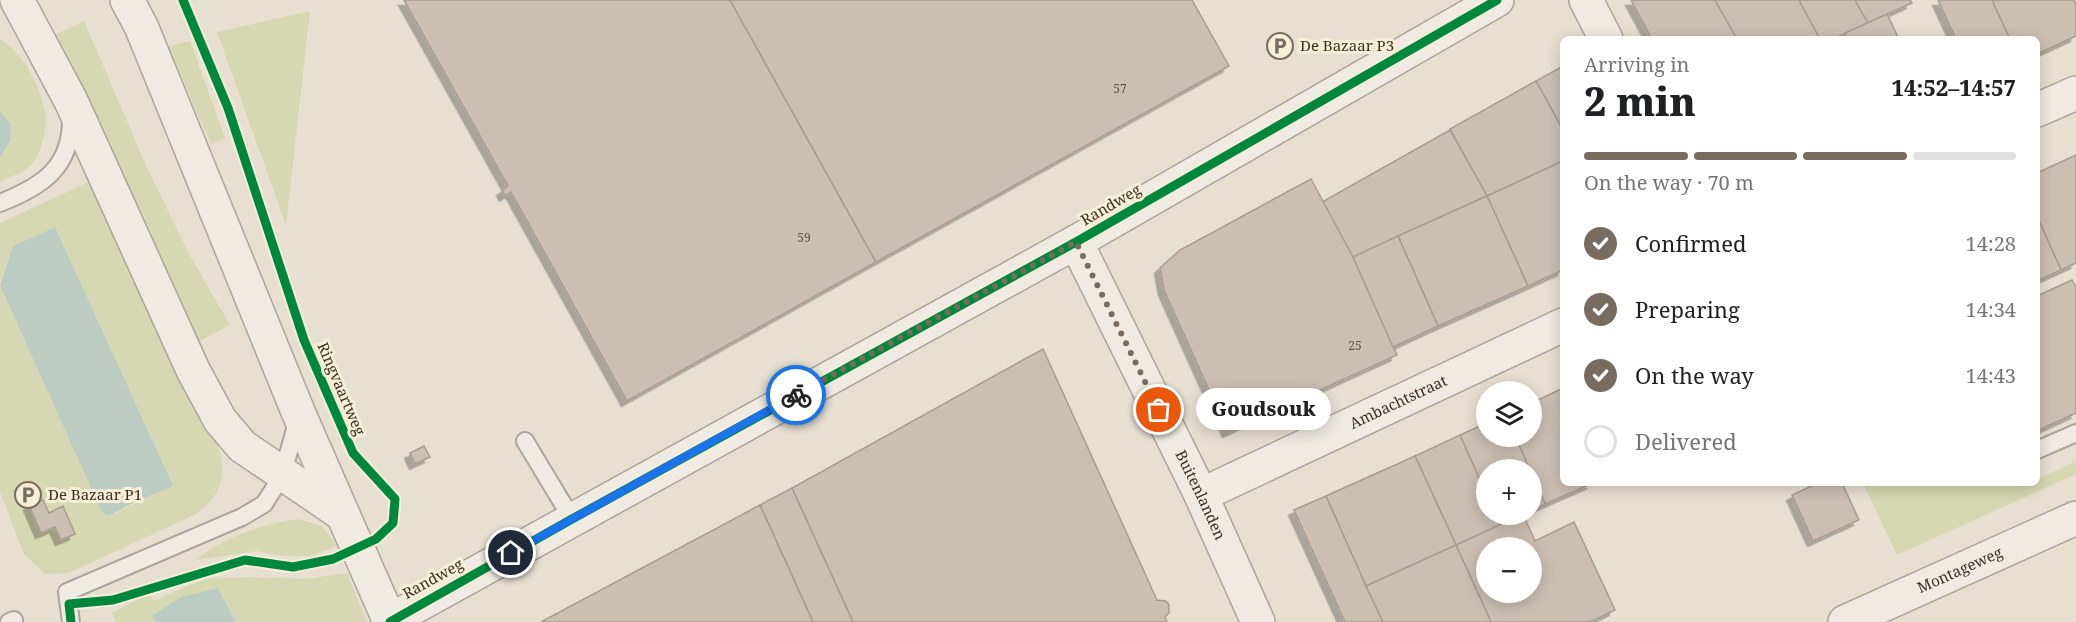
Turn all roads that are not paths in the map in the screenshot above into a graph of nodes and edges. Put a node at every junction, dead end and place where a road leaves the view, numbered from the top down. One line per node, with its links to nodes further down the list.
1 (17, 0): 7 (street)
2 (126, 0): 12 (street)
3 (1497, 0): 10 (street, Randweg)
4 (1586, 0): 5 (street)
5 (1604, 36)
6 (2076, 93): 8 (street)
7 (71, 101): 9 (lane); 16 (street)
8 (2040, 109)
9 (0, 203)
10 (1076, 242): 17 (street, Buitenlanden); 20 (street, Randweg)
11 (1560, 326): 17 (street, Ambachtstraat)
12 (299, 414): 16 (lane); 18 (street)
13 (2076, 433): 15 (lane)
14 (525, 441): 20 (lane)
15 (2040, 449)
16 (284, 473): 18 (street); 21 (lane)
17 (1201, 495): 23 (street, Buitenlanden)
18 (343, 515): 22 (street)
19 (2076, 518): 24 (street, Montageweg)
20 (572, 519): 22 (street, Randweg)
21 (71, 622)
22 (389, 622)
23 (1258, 622)
24 (1845, 622)

